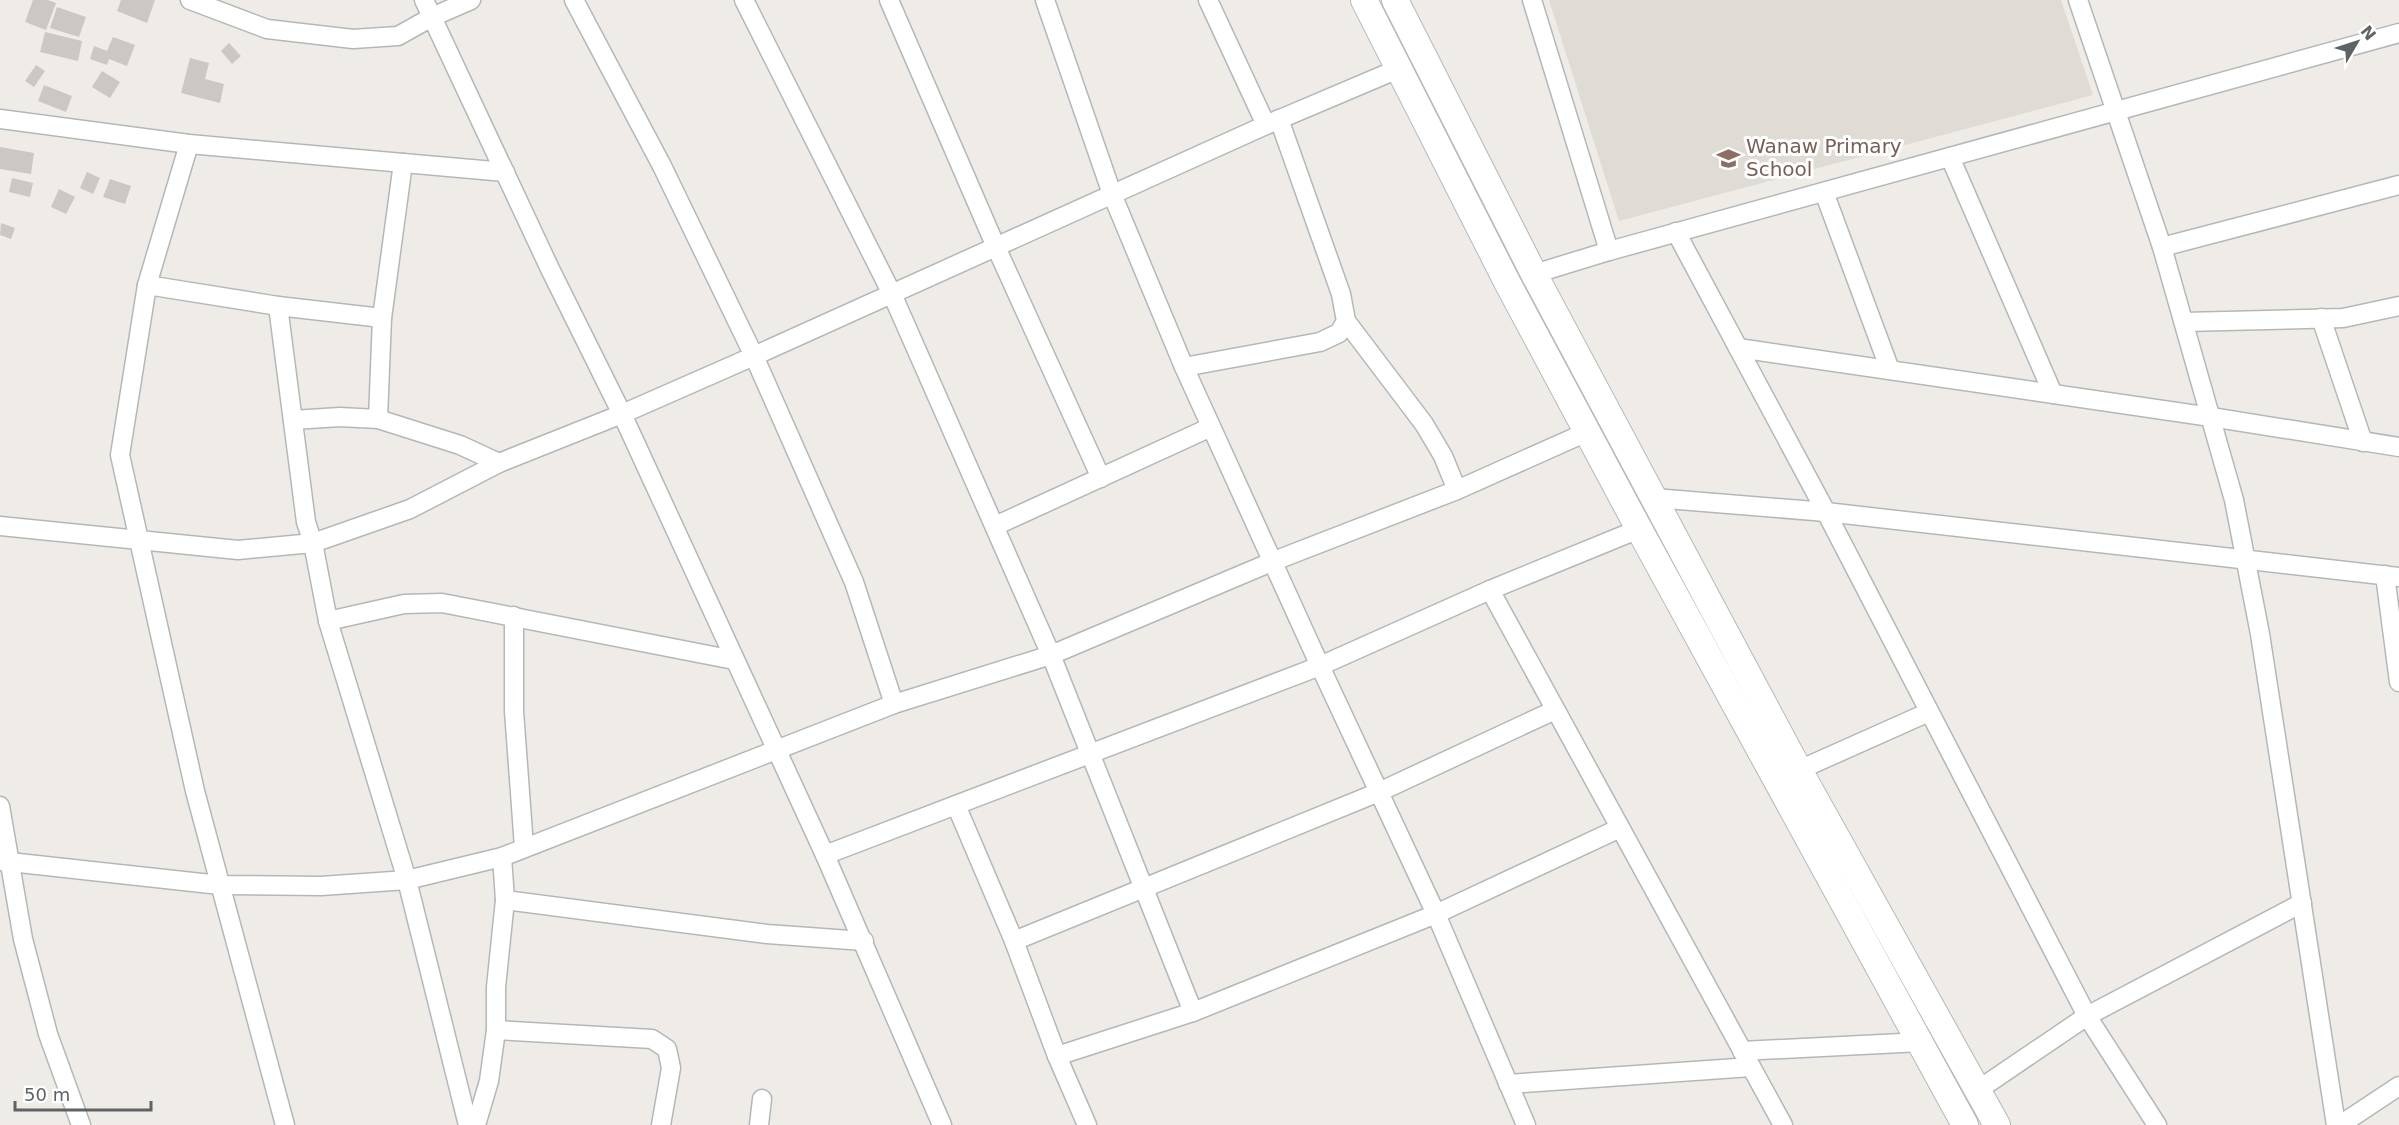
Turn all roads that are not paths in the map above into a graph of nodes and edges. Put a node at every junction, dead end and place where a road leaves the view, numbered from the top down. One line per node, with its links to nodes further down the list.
1 (190, 0): 12 (street)
2 (471, 0): 12 (street)
3 (574, 0): 39 (street)
4 (744, 0): 31 (street)
5 (889, 0): 26 (street)
6 (1045, 0): 24 (street)
7 (1208, 0): 17 (street)
8 (1364, 0): 14 (main road)
9 (1395, 0): 29 (main road)
10 (1532, 0): 28 (street)
11 (2078, 0): 15 (street)
12 (428, 8): 21 (street)
13 (2399, 33): 15 (street)
14 (1398, 69): 17 (street); 48 (main road)
15 (2117, 111): 19 (street); 27 (street)
16 (0, 119): 18 (street)
17 (1272, 122): 24 (street); 36 (street)
18 (189, 144): 20 (street); 30 (street)
19 (1950, 157): 23 (street); 42 (street)
20 (403, 163): 21 (street); 34 (street)
21 (505, 172): 43 (street)
22 (2399, 185): 27 (street)
23 (1824, 192): 25 (street); 41 (street)
24 (1112, 195): 26 (street); 40 (street)
25 (1676, 232): 28 (street); 38 (street)
26 (996, 247): 31 (street); 52 (street)
27 (2162, 247): 37 (street)
28 (1609, 251): 29 (street)
29 (1534, 274): 54 (main road)
30 (147, 285): 32 (street); 59 (street)
31 (892, 294): 39 (street); 57 (street)
32 (278, 306): 34 (street); 46 (street)
33 (2399, 306): 35 (street)
34 (382, 318): 45 (street)
35 (2321, 318): 37 (street); 49 (street)
36 (1346, 321): 40 (street); 53 (street)
37 (2184, 322): 44 (street)
38 (1738, 348): 41 (street); 55 (street)
39 (754, 356): 43 (street); 71 (street)
40 (1184, 367): 47 (street)
41 (1890, 370): 42 (street)
42 (2053, 394): 44 (street)
43 (622, 414): 51 (street); 68 (street)
44 (2211, 417): 49 (street); 61 (street)
45 (378, 419): 46 (street); 51 (street)
46 (293, 420): 60 (street)
47 (1211, 427): 52 (street); 62 (street)
48 (1587, 432): 53 (street); 58 (main road)
49 (2363, 442): 50 (street)
50 (2399, 447)
51 (499, 463): 60 (street)
52 (1101, 478): 57 (street)
53 (1457, 490): 62 (street)
54 (1654, 498): 55 (street); 76 (main road)
55 (1826, 512): 61 (street); 73 (street)
56 (0, 526): 59 (street)
57 (994, 526): 67 (street)
58 (1639, 529): 64 (street); 96 (main road)
59 (139, 541): 60 (street); 86 (street)
60 (313, 543): 66 (street)
61 (2245, 559): 63 (street); 89 (street)
62 (1274, 561): 67 (street); 69 (street)
63 (2392, 576): 70 (street)
64 (1490, 590): 69 (street); 72 (street)
65 (514, 616): 66 (street); 68 (street); 81 (street)
66 (328, 621): 85 (street)
67 (1051, 655): 71 (street); 75 (street)
68 (734, 660): 74 (street)
69 (1320, 666): 75 (street); 77 (street)
70 (2399, 682)
71 (894, 704): 74 (street)
72 (1555, 710): 77 (street); 80 (street)
73 (1929, 712): 76 (street); 94 (street)
74 (776, 750): 81 (street); 82 (street)
75 (1089, 754): 78 (street); 87 (street)
76 (1799, 770): 101 (main road)
77 (1379, 792): 87 (street); 90 (street)
78 (956, 805): 82 (street); 91 (street)
79 (0, 806): 84 (street)
80 (1620, 828): 90 (street); 98 (street)
81 (524, 847): 83 (street)
82 (825, 855): 92 (street)
83 (502, 857): 85 (street); 88 (street)
84 (5, 862): 86 (street); 103 (street)
85 (407, 880): 86 (street); 105 (street)
86 (220, 885): 104 (street)
87 (1143, 888): 91 (street); 93 (street)
88 (505, 900): 92 (street); 95 (street)
89 (2302, 903): 94 (street); 116 (street)
90 (1436, 914): 93 (street); 99 (street)
91 (1014, 940): 97 (street)
92 (864, 941): 109 (street)
93 (1193, 1012): 97 (street)
94 (2087, 1016): 101 (street); 115 (street)
95 (496, 1030): 106 (street); 107 (street)
96 (1921, 1042): 98 (street); 113 (main road)
97 (1057, 1056): 110 (street)
98 (1747, 1059): 99 (street); 112 (street)
99 (1508, 1084): 111 (street)
100 (2399, 1086): 116 (street)
101 (1978, 1090): 114 (main road)
102 (762, 1100): 108 (street)
103 (81, 1125)
104 (285, 1125)
105 (468, 1125)
106 (476, 1125)
107 (661, 1125)
108 (759, 1125)
109 (942, 1125)
110 (1087, 1125)
111 (1526, 1125)
112 (1783, 1125)
113 (1965, 1125)
114 (1997, 1125)
115 (2157, 1125)
116 (2338, 1125)

